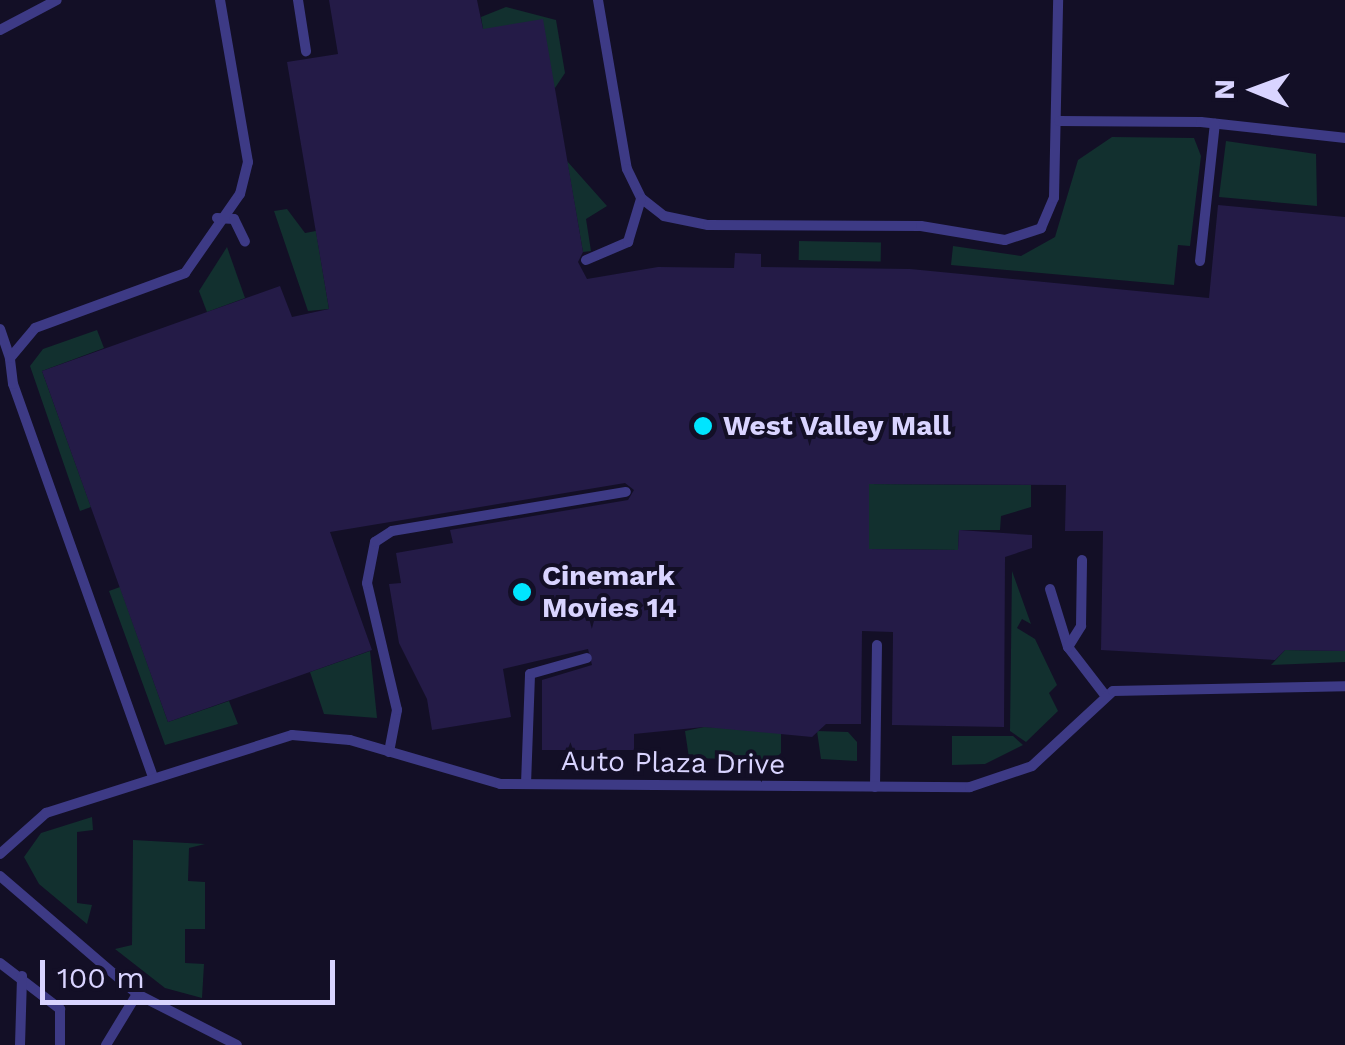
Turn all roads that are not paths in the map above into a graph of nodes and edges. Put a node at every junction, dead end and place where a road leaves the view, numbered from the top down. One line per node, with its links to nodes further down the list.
1 (57, 0): 6 (lane)
2 (298, 0): 7 (lane)
3 (598, 0): 11 (lane)
4 (1058, 0): 8 (lane)
5 (221, 1): 12 (lane)
6 (0, 30)
7 (306, 51)
8 (1059, 121): 9 (lane); 11 (lane)
9 (1215, 124): 10 (lane); 15 (lane)
10 (1345, 138)
11 (640, 198): 14 (lane)
12 (217, 218): 13 (lane); 17 (lane)
13 (245, 242)
14 (586, 260)
15 (1200, 261)
16 (0, 329): 17 (lane)
17 (10, 358): 27 (lane)
18 (626, 492): 26 (lane)
19 (1082, 560): 22 (lane)
20 (1050, 589): 22 (lane)
21 (878, 645): 29 (lane)
22 (1068, 647): 25 (lane)
23 (587, 658): 28 (lane)
24 (1345, 686): 25 (lane)
25 (1105, 695): 29 (lane, Auto Plaza Drive)
26 (389, 752): 27 (lane, Auto Plaza Drive); 28 (lane, Auto Plaza Drive)
27 (153, 777): 30 (lane, Auto Plaza Drive)
28 (526, 784): 29 (lane, Auto Plaza Drive)
29 (875, 787)
30 (0, 854)
31 (0, 876): 34 (lane)
32 (0, 963): 33 (lane)
33 (22, 976): 35 (lane); 36 (lane)
34 (137, 994): 37 (lane); 38 (lane)
35 (20, 1045)
36 (60, 1045)
37 (106, 1045)
38 (238, 1045)

